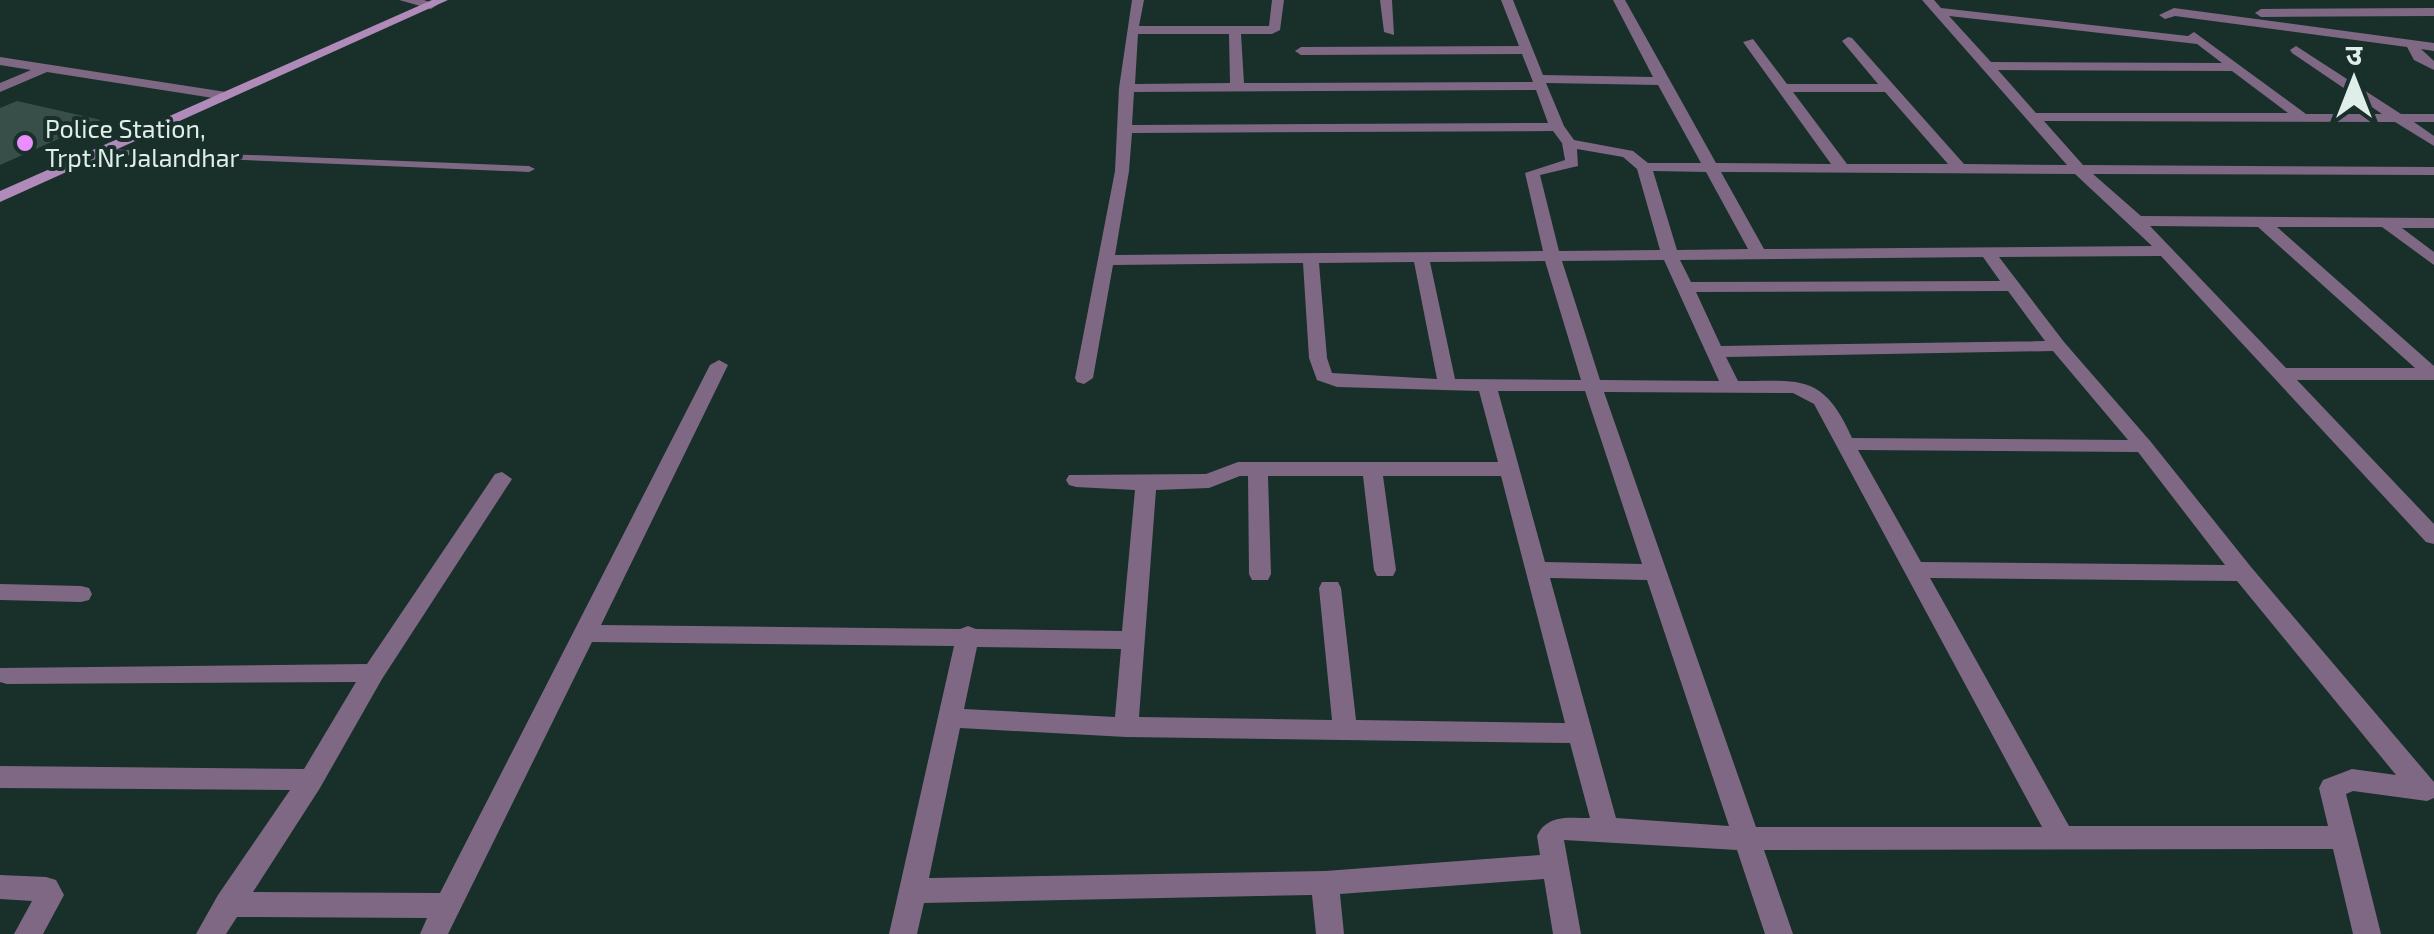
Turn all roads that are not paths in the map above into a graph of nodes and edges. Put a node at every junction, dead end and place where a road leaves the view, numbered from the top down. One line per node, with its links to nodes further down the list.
1 (405, 0): 8 (street)
2 (1138, 0): 13 (street)
3 (1278, 0): 14 (street)
4 (1386, 0): 15 (street)
5 (1508, 0): 21 (street)
6 (1619, 0): 29 (street)
7 (2216, 0): 11 (street)
8 (436, 2): 36 (street)
9 (1933, 6): 17 (street); 25 (street)
10 (2434, 12): 11 (street)
11 (2234, 13): 12 (street)
12 (2248, 21): 17 (street); 19 (street)
13 (1132, 30): 14 (street); 33 (street)
14 (1235, 30): 31 (street)
15 (1390, 32)
16 (1848, 41): 35 (street)
17 (2202, 41): 28 (street)
18 (1749, 42): 34 (street)
19 (2412, 44): 20 (street); 26 (street)
20 (2434, 48)
21 (1528, 50): 23 (street); 30 (street)
22 (2296, 50): 39 (street)
23 (1302, 52)
24 (0, 60): 27 (street)
25 (1988, 66): 28 (street); 37 (street)
26 (2434, 66)
27 (46, 68): 32 (street); 36 (street)
28 (2236, 68): 40 (street)
29 (1660, 80): 30 (street); 47 (street)
30 (1539, 82): 31 (street); 41 (street)
31 (1236, 87): 33 (street)
32 (0, 88)
33 (1126, 88): 42 (street)
34 (1783, 88): 35 (street); 48 (street)
35 (1889, 88): 49 (street)
36 (226, 96): 45 (street)
37 (2032, 117): 40 (street); 51 (street)
38 (2434, 118): 39 (street)
39 (2400, 119): 40 (street); 43 (street)
40 (2304, 120)
41 (1557, 127): 42 (street); 44 (street)
42 (1124, 129): 65 (street)
43 (2434, 142)
44 (1569, 144): 46 (street); 60 (street)
45 (102, 152): 50 (lane); 53 (street)
46 (1644, 167): 47 (street); 61 (street)
47 (1713, 167): 48 (street); 62 (street)
48 (1844, 169): 49 (street)
49 (1960, 169): 51 (street)
50 (528, 170)
51 (2080, 170): 52 (street); 54 (street)
52 (2434, 171)
53 (0, 197)
54 (2137, 221): 55 (street); 58 (street)
55 (2261, 222): 56 (street); 73 (street)
56 (2385, 222): 57 (street); 66 (street)
57 (2434, 223)
58 (2164, 251): 59 (street); 72 (street)
59 (1987, 252): 62 (street); 67 (street)
60 (1552, 256): 61 (street); 63 (street); 77 (street)
61 (1670, 256): 62 (street); 68 (street)
62 (1760, 256)
63 (1422, 257): 64 (street); 75 (street)
64 (1311, 258): 65 (street); 75 (street)
65 (1106, 260): 74 (street)
66 (2434, 260)
67 (2012, 286): 68 (street); 69 (street)
68 (1684, 287): 70 (street)
69 (2058, 346): 70 (street); 80 (street)
70 (1715, 352): 78 (street)
71 (719, 365): 97 (street)
72 (2279, 374): 73 (street); 87 (street)
73 (2433, 374)
74 (1084, 378)
75 (1448, 385): 76 (street)
76 (1486, 385): 77 (street); 83 (street)
77 (1593, 388): 78 (street); 91 (street)
78 (1732, 389): 79 (street)
79 (1845, 444): 80 (street); 90 (street)
80 (2144, 446): 92 (street)
81 (1372, 467): 82 (street); 83 (street); 88 (street)
82 (1258, 468): 86 (street); 93 (street)
83 (1507, 469): 89 (street)
84 (502, 479): 100 (street)
85 (1076, 480): 86 (street)
86 (1146, 484): 99 (street)
87 (2434, 537)
88 (1385, 570)
89 (1536, 570): 91 (street); 105 (street)
90 (1914, 570): 92 (street); 112 (street)
91 (1658, 572): 111 (street)
92 (2243, 573): 108 (street)
93 (1260, 574)
94 (1330, 588): 104 (street)
95 (0, 592): 96 (street)
96 (80, 594)
97 (584, 633): 98 (street); 118 (street)
98 (968, 635): 99 (street); 102 (street)
99 (1132, 640): 103 (street)
100 (374, 673): 101 (street); 107 (street)
101 (7, 675)
102 (950, 718): 103 (street); 116 (street)
103 (1126, 727): 104 (street)
104 (1345, 731): 105 (street)
105 (1582, 733): 109 (street)
106 (0, 777): 107 (street)
107 (312, 780): 117 (street)
108 (2429, 791): 110 (street)
109 (1606, 829): 111 (street); 113 (street)
110 (2346, 837): 112 (street); 126 (street)
111 (1746, 839): 112 (street); 125 (street)
112 (2062, 839)
113 (1554, 866): 114 (street); 124 (street)
114 (1325, 883): 116 (street); 123 (street)
115 (0, 887): 119 (street)
116 (911, 891): 122 (street)
117 (228, 904): 118 (street); 120 (street)
118 (448, 906): 121 (street)
119 (28, 934)
120 (210, 934)
121 (434, 934)
122 (903, 934)
123 (1330, 934)
124 (1567, 934)
125 (1779, 934)
126 (2367, 934)

